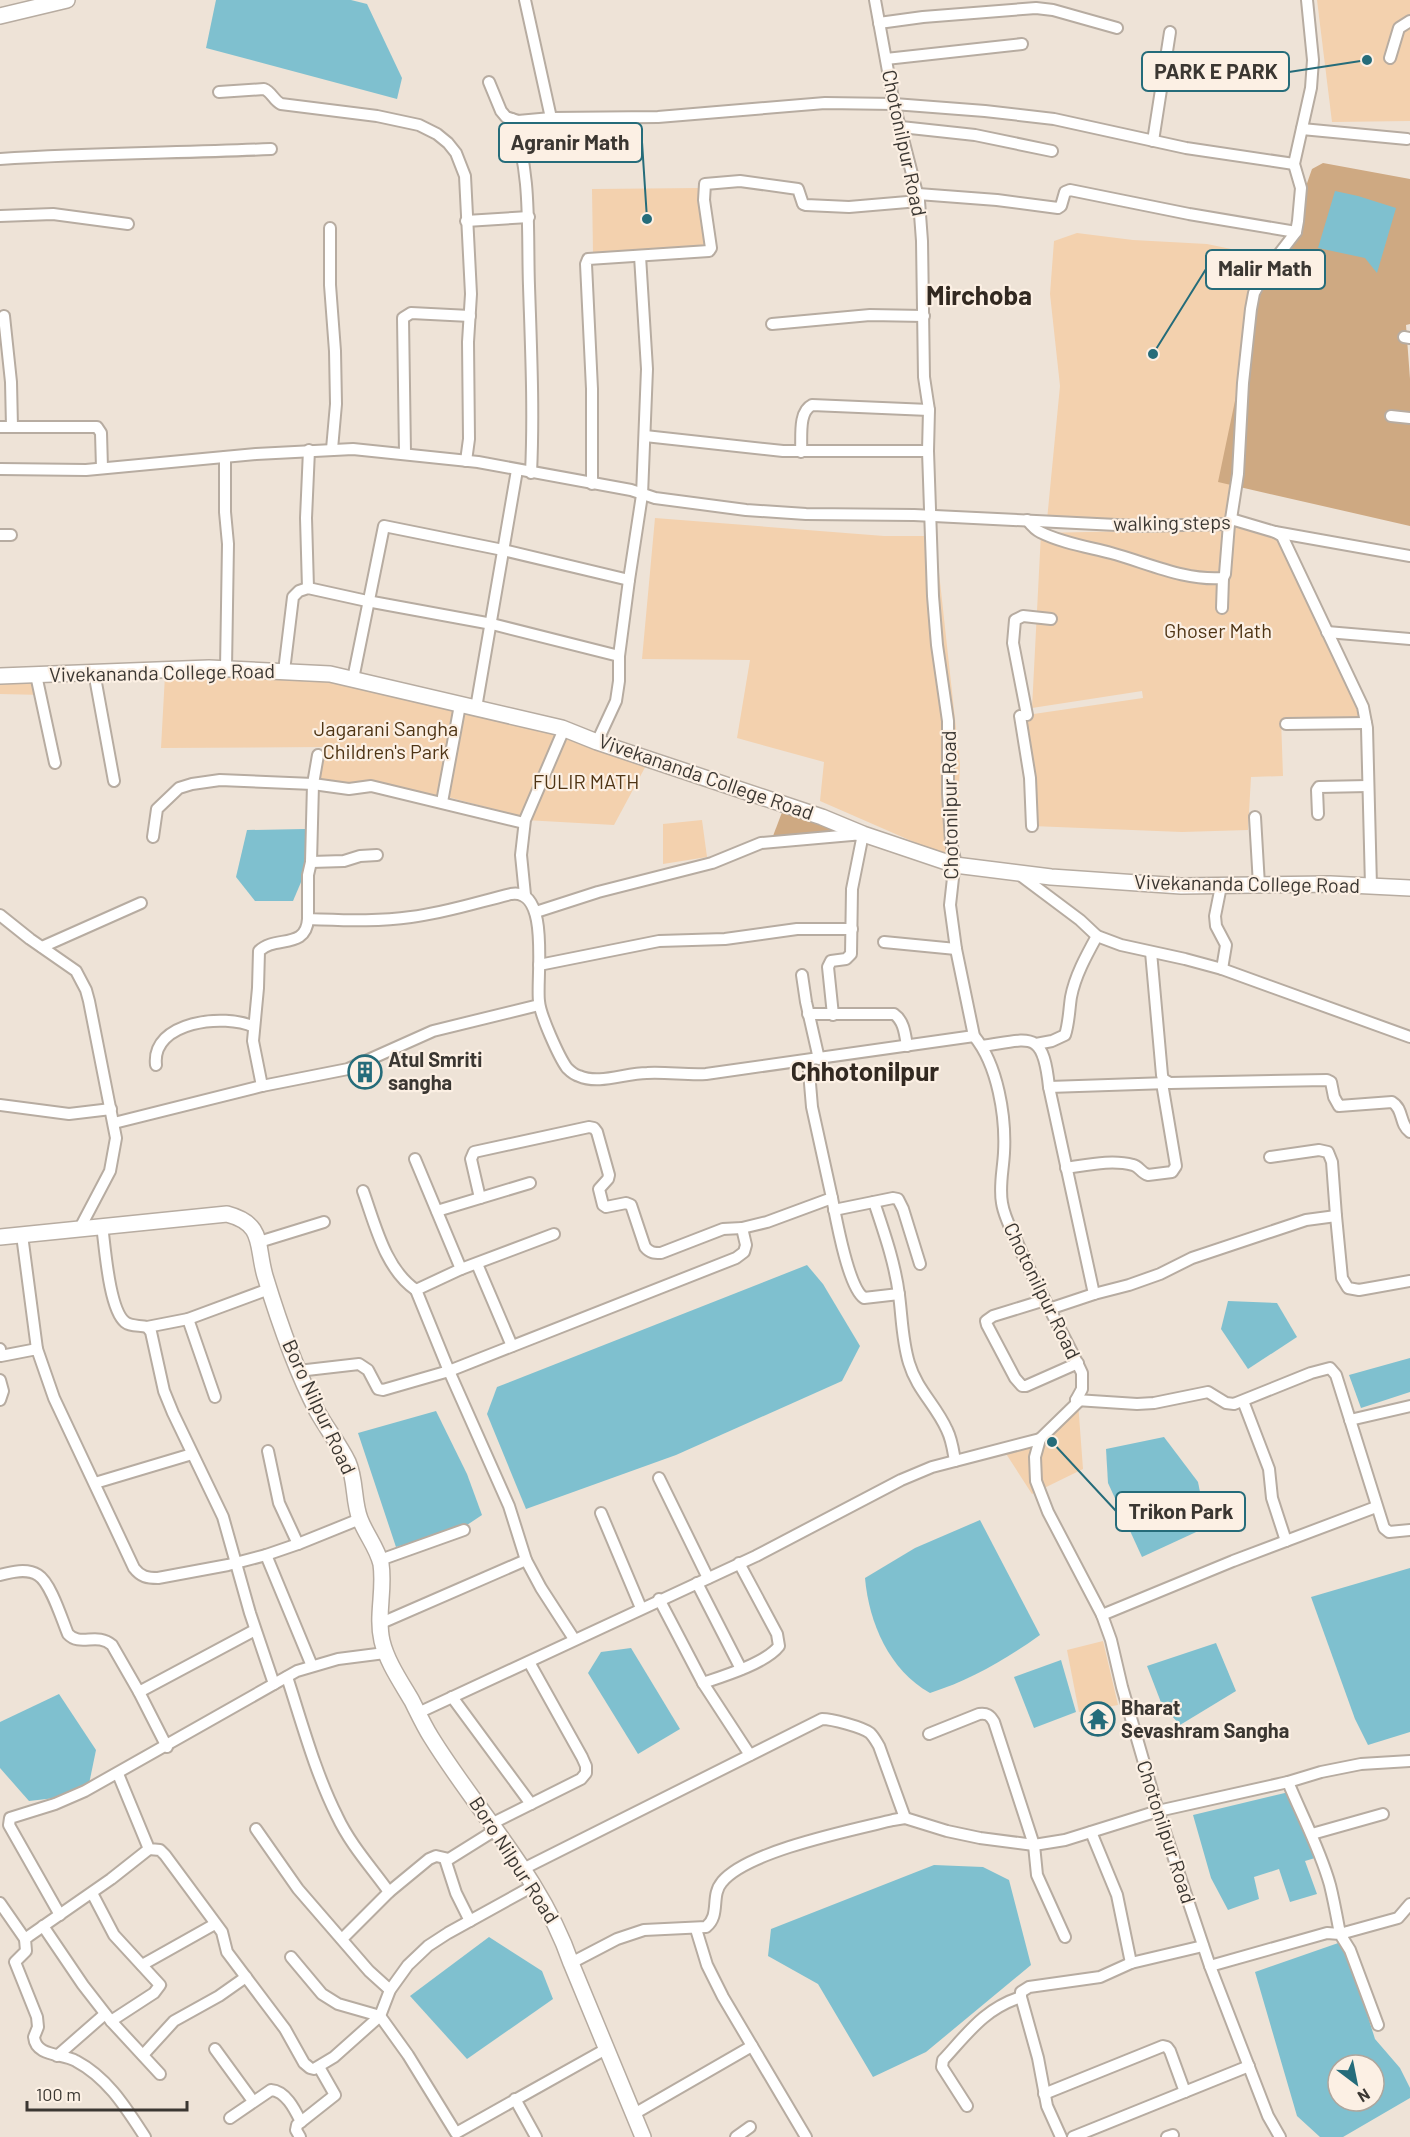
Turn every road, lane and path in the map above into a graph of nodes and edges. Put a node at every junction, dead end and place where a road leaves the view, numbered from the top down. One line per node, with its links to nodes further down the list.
1 (67, 0): 5 (street)
2 (525, 0): 16 (street)
3 (875, 0): 7 (street, Chotonilpur Road)
4 (1307, 0): 19 (street)
5 (0, 16)
6 (1410, 21): 11 (street)
7 (879, 23): 8 (street); 12 (street, Chotonilpur Road)
8 (1117, 28)
9 (1170, 32): 21 (street)
10 (1022, 44): 12 (street)
11 (1390, 58)
12 (886, 59): 15 (street, Chotonilpur Road)
13 (489, 82): 17 (street)
14 (219, 92): 29 (street)
15 (894, 104): 16 (street); 18 (street, Chotonilpur Road); 21 (street)
16 (551, 118): 17 (street)
17 (512, 119): 28 (street)
18 (901, 127): 23 (street); 26 (street, Chotonilpur Road)
19 (1302, 129): 20 (street); 25 (street)
20 (1407, 138)
21 (1153, 141): 25 (street)
22 (271, 149): 24 (street)
23 (1052, 151)
24 (0, 159)
25 (1294, 164): 32 (street)
26 (918, 197): 32 (street); 33 (street); 36 (street, Chotonilpur Road)
27 (0, 216): 30 (street)
28 (529, 218): 29 (street); 54 (street)
29 (466, 221): 35 (street)
30 (128, 224)
31 (330, 228): 44 (street)
32 (1296, 232): 59 (street)
33 (640, 256): 43 (street); 55 (street)
34 (4, 316): 42 (street)
35 (470, 316): 48 (street); 50 (street)
36 (924, 316): 37 (street); 38 (street, Chotonilpur Road)
37 (772, 324)
38 (929, 410): 46 (street, Chotonilpur Road); 47 (street)
39 (1391, 416): 40 (street)
40 (1410, 418)
41 (0, 427): 42 (street)
42 (12, 427): 51 (street)
43 (645, 436): 47 (street); 56 (street)
44 (332, 449): 45 (street, walking steps); 48 (street, walking steps)
45 (309, 450): 49 (street, walking steps); 65 (street)
46 (928, 451): 47 (street); 57 (street, Chotonilpur Road)
47 (801, 452)
48 (405, 453): 50 (street, walking steps)
49 (225, 457): 51 (street, walking steps); 73 (street)
50 (466, 461): 53 (street, walking steps)
51 (102, 468): 52 (street, walking steps)
52 (0, 470)
53 (517, 470): 54 (street, walking steps); 61 (street)
54 (531, 473): 55 (street, walking steps)
55 (592, 484): 56 (street, walking steps)
56 (642, 495): 57 (street, walking steps); 64 (street)
57 (931, 516): 58 (street, walking steps); 99 (street, Chotonilpur Road)
58 (1027, 520): 59 (street, walking steps); 63 (street)
59 (1230, 522): 60 (street, walking steps); 63 (street)
60 (1275, 531): 62 (street, walking steps); 70 (street)
61 (503, 550): 64 (street); 66 (street); 69 (street)
62 (1410, 556)
63 (1224, 578): 67 (street)
64 (629, 580): 72 (street)
65 (308, 588): 66 (street); 74 (street)
66 (368, 601): 69 (street); 78 (street)
67 (1222, 608)
68 (1051, 619): 94 (street)
69 (492, 624): 72 (street); 80 (street)
70 (1327, 632): 71 (street); 81 (street)
71 (1410, 639)
72 (619, 656): 84 (street)
73 (226, 668): 74 (street, Vivekananda College Road); 75 (street, Vivekananda College Road)
74 (284, 671): 78 (street, Vivekananda College Road)
75 (94, 672): 76 (street, Vivekananda College Road); 87 (street)
76 (36, 675): 77 (street, Vivekananda College Road); 86 (street)
77 (0, 676)
78 (353, 679): 79 (street, Vivekananda College Road)
79 (460, 705): 80 (street, Vivekananda College Road); 90 (street)
80 (476, 708): 83 (street, Vivekananda College Road)
81 (1366, 723): 82 (street); 89 (street)
82 (1286, 724)
83 (564, 729): 84 (street, Vivekananda College Road); 93 (street)
84 (597, 742): 95 (street, Vivekananda College Road)
85 (318, 754): 88 (street)
86 (55, 763)
87 (114, 781)
88 (313, 784): 90 (street); 96 (street); 98 (street)
89 (1368, 786): 91 (street); 103 (street)
90 (442, 802): 93 (street)
91 (1318, 814)
92 (1255, 817): 101 (street)
93 (524, 823): 105 (street)
94 (1032, 826)
95 (863, 834): 99 (street, Vivekananda College Road); 107 (street); 110 (street)
96 (153, 837)
97 (377, 855): 98 (street)
98 (311, 862): 109 (street)
99 (955, 865): 100 (street, Vivekananda College Road); 114 (street, Chotonilpur Road)
100 (1014, 872): 102 (street, Vivekananda College Road); 111 (street)
101 (1259, 885): 102 (street, Vivekananda College Road); 103 (street, Vivekananda College Road)
102 (1221, 886): 117 (street)
103 (1371, 886): 104 (street, Vivekananda College Road)
104 (1410, 888)
105 (525, 896): 107 (street); 109 (street)
106 (141, 903): 113 (street)
107 (536, 912): 116 (street)
108 (0, 915): 113 (street)
109 (308, 919): 122 (street)
110 (852, 929): 116 (street); 121 (street)
111 (1097, 936): 115 (street); 125 (street)
112 (884, 942): 114 (street)
113 (42, 947): 134 (street)
114 (956, 949): 123 (street, Chotonilpur Road)
115 (1151, 952): 117 (street); 130 (street)
116 (539, 965): 119 (street)
117 (1222, 969): 124 (street)
118 (802, 975): 120 (street)
119 (539, 1005): 128 (street); 131 (street)
120 (808, 1014): 121 (street); 128 (street)
121 (833, 1015): 126 (street)
122 (254, 1026): 129 (street); 131 (street)
123 (974, 1036): 126 (street); 127 (street, Chotonilpur Road)
124 (1410, 1037)
125 (1036, 1044): 127 (street); 132 (street)
126 (907, 1046): 128 (street)
127 (982, 1046): 164 (street, Chotonilpur Road)
128 (813, 1060): 143 (street)
129 (156, 1065)
130 (1166, 1083): 132 (street); 136 (street); 139 (street)
131 (262, 1086): 135 (street)
132 (1049, 1087): 139 (street)
133 (0, 1105): 134 (street)
134 (111, 1109): 135 (street)
135 (114, 1123): 150 (street)
136 (1410, 1132)
137 (1270, 1157): 147 (street)
138 (415, 1159): 146 (street)
139 (1066, 1168): 163 (street)
140 (530, 1183): 142 (street)
141 (363, 1191): 161 (street)
142 (480, 1198): 146 (street); 151 (street)
143 (831, 1198): 145 (street); 151 (street)
144 (873, 1202): 145 (street); 157 (street); 162 (street)
145 (834, 1210): 162 (street)
146 (437, 1211): 158 (street)
147 (1336, 1216): 159 (street); 163 (street)
148 (324, 1222): 155 (street)
149 (102, 1225): 150 (street, Boro Nilpur Road); 155 (street, Boro Nilpur Road); 166 (street)
150 (80, 1228): 153 (street, Boro Nilpur Road)
151 (742, 1228): 167 (street)
152 (554, 1234): 156 (street)
153 (22, 1235): 154 (street, Boro Nilpur Road); 168 (street)
154 (0, 1237)
155 (259, 1242): 160 (street, Boro Nilpur Road)
156 (477, 1264): 158 (street); 167 (street)
157 (920, 1264)
158 (461, 1269): 161 (street)
159 (1410, 1281)
160 (269, 1289): 165 (street); 171 (street, Boro Nilpur Road)
161 (416, 1290): 172 (street)
162 (899, 1294): 183 (street)
163 (1094, 1294): 164 (street)
164 (1047, 1304): 170 (street, Chotonilpur Road); 170 (street)
165 (188, 1319): 166 (street); 174 (street)
166 (147, 1328): 182 (street)
167 (512, 1346): 172 (street)
168 (37, 1349): 169 (street); 185 (street)
169 (0, 1354)
170 (1078, 1363): 176 (street, Chotonilpur Road)
171 (298, 1371): 172 (street); 188 (street, Boro Nilpur Road)
172 (449, 1371): 195 (street)
173 (0, 1380): 175 (street)
174 (215, 1397)
175 (0, 1400)
176 (1076, 1400): 177 (street); 180 (street, Chotonilpur Road)
177 (1243, 1401): 179 (street); 191 (street)
178 (1410, 1406): 179 (street)
179 (1350, 1420): 186 (street)
180 (1040, 1439): 183 (street); 203 (street, Chotonilpur Road)
181 (268, 1451): 192 (street)
182 (192, 1454): 185 (street); 196 (street)
183 (955, 1461): 197 (street)
184 (659, 1478): 199 (street)
185 (94, 1483): 196 (street)
186 (1376, 1507): 190 (street); 191 (street)
187 (601, 1513): 202 (street)
188 (360, 1519): 192 (street); 194 (street, Boro Nilpur Road)
189 (464, 1530): 194 (street)
190 (1410, 1530)
191 (1286, 1541): 203 (street)
192 (298, 1544): 193 (street)
193 (266, 1555): 196 (street); 209 (street)
194 (380, 1560): 204 (street, Boro Nilpur Road)
195 (526, 1560): 204 (street); 206 (street)
196 (235, 1562): 205 (street)
197 (739, 1563): 199 (street); 210 (street)
198 (0, 1575): 214 (street)
199 (708, 1578): 200 (street)
200 (697, 1583): 201 (street); 210 (street)
201 (659, 1599): 202 (street); 212 (street)
202 (640, 1608): 206 (street)
203 (1102, 1615): 224 (street, Chotonilpur Road)
204 (380, 1624): 207 (street, Boro Nilpur Road)
205 (255, 1630): 213 (street); 214 (street)
206 (574, 1639): 208 (street)
207 (385, 1653): 209 (street); 216 (street, Boro Nilpur Road)
208 (529, 1662): 215 (street); 223 (street)
209 (312, 1666): 211 (street)
210 (741, 1669): 212 (street)
211 (287, 1677): 213 (street); 236 (street)
212 (703, 1683): 219 (street)
213 (274, 1684): 218 (street)
214 (139, 1692): 218 (street)
215 (452, 1697): 216 (street); 223 (street)
216 (418, 1713): 227 (street, Boro Nilpur Road)
217 (929, 1734): 231 (street)
218 (167, 1747): 221 (street)
219 (750, 1755): 226 (street); 234 (street)
220 (1410, 1761): 222 (street)
221 (118, 1774): 232 (street); 240 (street)
222 (1288, 1782): 224 (street); 230 (street)
223 (531, 1804): 227 (street)
224 (1158, 1811): 229 (street); 249 (street, Chotonilpur Road)
225 (1383, 1814): 230 (street)
226 (905, 1818): 231 (street); 244 (street)
227 (495, 1826): 233 (street); 234 (street, Boro Nilpur Road)
228 (256, 1829): 248 (street)
229 (1090, 1832): 231 (street); 251 (street)
230 (1312, 1834): 245 (street)
231 (1034, 1845): 246 (street)
232 (149, 1849): 237 (street); 242 (street)
233 (445, 1859): 236 (street); 241 (street)
234 (523, 1869): 235 (street, Boro Nilpur Road)
235 (533, 1886): 241 (street); 252 (street, Boro Nilpur Road)
236 (389, 1892): 248 (street)
237 (92, 1893): 240 (street); 253 (street)
238 (0, 1903): 247 (street)
239 (1410, 1904): 245 (street)
240 (60, 1915): 243 (street)
241 (470, 1921): 256 (street)
242 (215, 1924): 253 (street); 255 (street)
243 (43, 1926): 247 (street); 259 (street)
244 (696, 1929): 252 (street); 261 (street)
245 (1340, 1934): 254 (street); 260 (street)
246 (1065, 1937)
247 (25, 1939): 265 (street)
248 (342, 1939): 256 (street)
249 (1203, 1946): 251 (street); 254 (street, Chotonilpur Road)
250 (291, 1957): 258 (street)
251 (1131, 1963): 257 (street)
252 (571, 1964): 263 (street, Boro Nilpur Road)
253 (142, 1965): 259 (street)
254 (1210, 1966): 266 (street, Chotonilpur Road)
255 (246, 1977): 264 (street); 267 (street)
256 (390, 1990): 258 (street)
257 (1021, 1997): 270 (street); 273 (street)
258 (380, 2016): 267 (street); 278 (street)
259 (108, 2018): 264 (street); 265 (street)
260 (1378, 2025)
261 (752, 2046): 274 (street); 284 (street)
262 (214, 2049): 272 (street)
263 (606, 2049): 271 (street); 274 (street, Boro Nilpur Road)
264 (143, 2055): 268 (street)
265 (57, 2056): 279 (street)
266 (1249, 2066): 269 (street); 287 (street, Chotonilpur Road)
267 (319, 2067): 276 (street)
268 (160, 2074)
269 (1185, 2092): 270 (street); 286 (street)
270 (1044, 2094): 285 (street)
271 (515, 2099): 278 (street); 281 (street)
272 (253, 2101): 275 (street); 276 (street)
273 (967, 2106)
274 (634, 2114): 282 (street, Boro Nilpur Road)
275 (230, 2118)
276 (301, 2122): 280 (street)
277 (750, 2127): 283 (street)
278 (454, 2135)
279 (145, 2137)
280 (300, 2137)
281 (536, 2137)
282 (643, 2137)
283 (736, 2137)
284 (806, 2137)
285 (1061, 2137)
286 (1073, 2137)
287 (1280, 2137)

